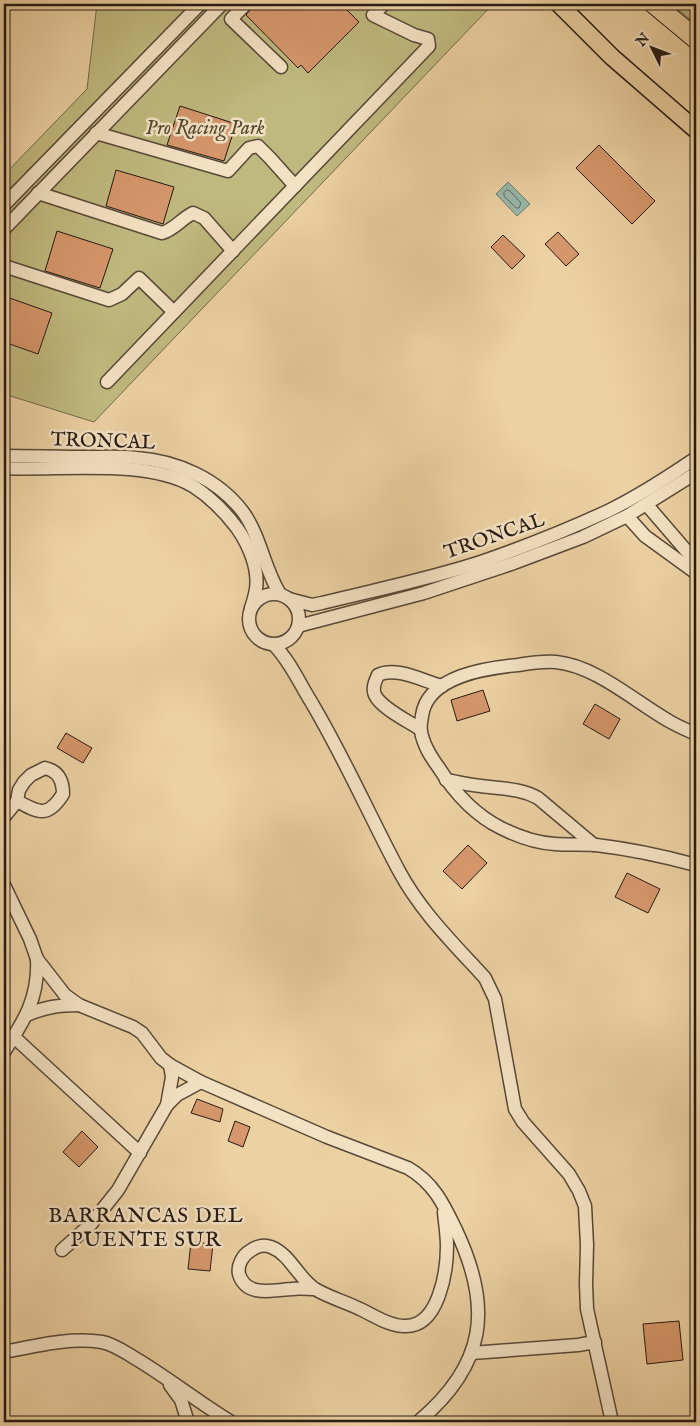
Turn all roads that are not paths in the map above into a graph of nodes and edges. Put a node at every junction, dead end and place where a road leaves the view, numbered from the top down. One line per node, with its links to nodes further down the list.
1 (200, 4): 14 (street)
2 (246, 4): 7 (street)
3 (384, 4): 12 (street)
4 (559, 4): 10 (main road)
5 (654, 4): 8 (highway)
6 (218, 5): 7 (street); 11 (street)
7 (232, 19): 9 (street)
8 (696, 39)
9 (281, 66)
10 (696, 130)
11 (96, 134): 12 (street); 13 (street)
12 (295, 186): 16 (street)
13 (38, 193): 15 (street); 16 (street)
14 (4, 205)
15 (4, 229)
16 (233, 252): 18 (street)
17 (4, 266): 18 (street)
18 (174, 312): 19 (street)
19 (106, 382)
20 (4, 456): 28 (street, TRONCAL)
21 (696, 458): 28 (street, TRONCAL)
22 (4, 468): 29 (street, TRONCAL)
23 (696, 473): 24 (street, TRONCAL)
24 (646, 505): 25 (street, TRONCAL); 26 (street)
25 (627, 516): 27 (street); 30 (street, TRONCAL)
26 (696, 562)
27 (696, 572)
28 (285, 597): 29 (street, TRONCAL); 30 (street, TRONCAL)
29 (251, 608): 32 (street, TRONCAL)
30 (298, 626): 31 (street)
31 (290, 638): 32 (street); 33 (street)
32 (274, 644): 33 (street)
33 (294, 672): 54 (street)
34 (442, 686): 35 (street); 35 (street); 36 (street)
35 (420, 729): 37 (street)
36 (696, 734)
37 (446, 780): 40 (street); 40 (street)
38 (17, 801): 39 (street)
39 (4, 817)
40 (594, 845): 41 (street)
41 (696, 864)
42 (4, 885): 43 (street)
43 (37, 959): 44 (street); 45 (street)
44 (79, 1004): 45 (street); 47 (street)
45 (27, 1015): 46 (street)
46 (7, 1046): 50 (street)
47 (170, 1065): 48 (street); 49 (street)
48 (201, 1082): 49 (street); 51 (street)
49 (167, 1105): 50 (street)
50 (140, 1153): 52 (street)
51 (442, 1202): 53 (street); 56 (street)
52 (62, 1250)
53 (315, 1289): 53 (street)
54 (595, 1342): 56 (street); 61 (street)
55 (4, 1352): 57 (street)
56 (472, 1353): 60 (street)
57 (152, 1368): 58 (street); 59 (street)
58 (188, 1422)
59 (231, 1422)
60 (418, 1422)
61 (612, 1422)

